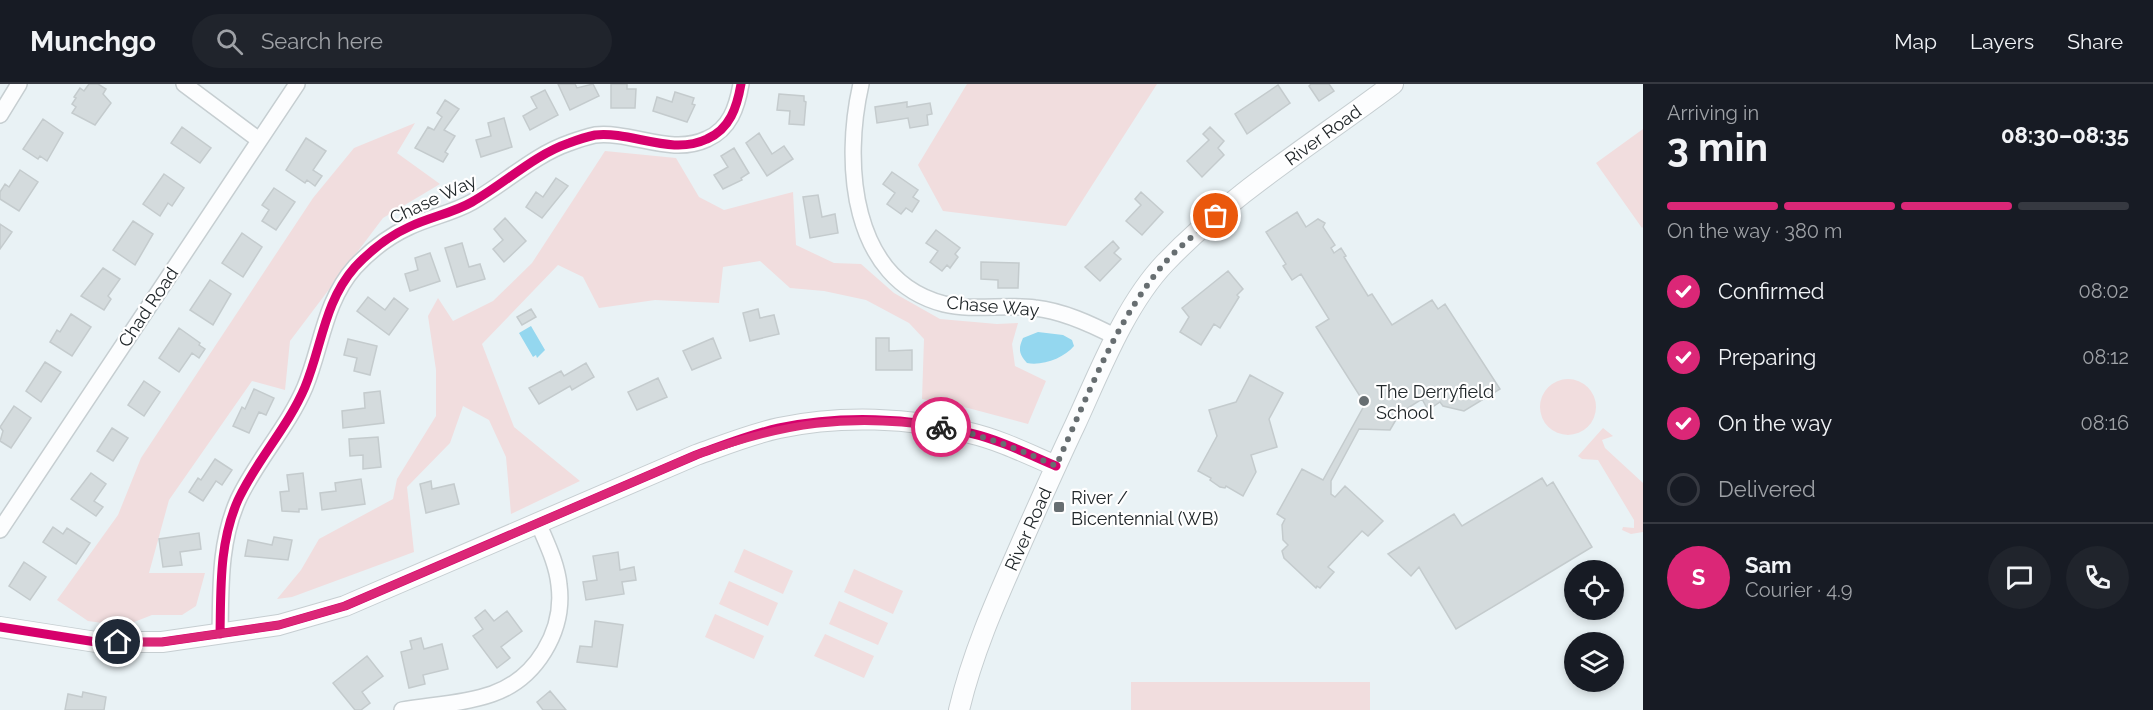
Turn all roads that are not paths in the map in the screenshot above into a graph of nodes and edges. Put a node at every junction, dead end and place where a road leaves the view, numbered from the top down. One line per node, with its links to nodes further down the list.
1 (19, 84): 7 (street)
2 (184, 84): 8 (street)
3 (297, 84): 8 (street, Chad Road)
4 (739, 84): 14 (street, Chase Way)
5 (861, 84): 9 (street, Chase Way)
6 (1393, 84): 9 (street, River Road)
7 (0, 115)
8 (259, 140): 12 (street, Chad Road)
9 (1116, 337): 10 (street, River Road)
10 (1056, 466): 11 (street); 17 (street, River Road)
11 (538, 525): 14 (street); 15 (street)
12 (0, 530)
13 (0, 627): 14 (street)
14 (220, 634)
15 (448, 707): 16 (street)
16 (402, 710)
17 (959, 710)

